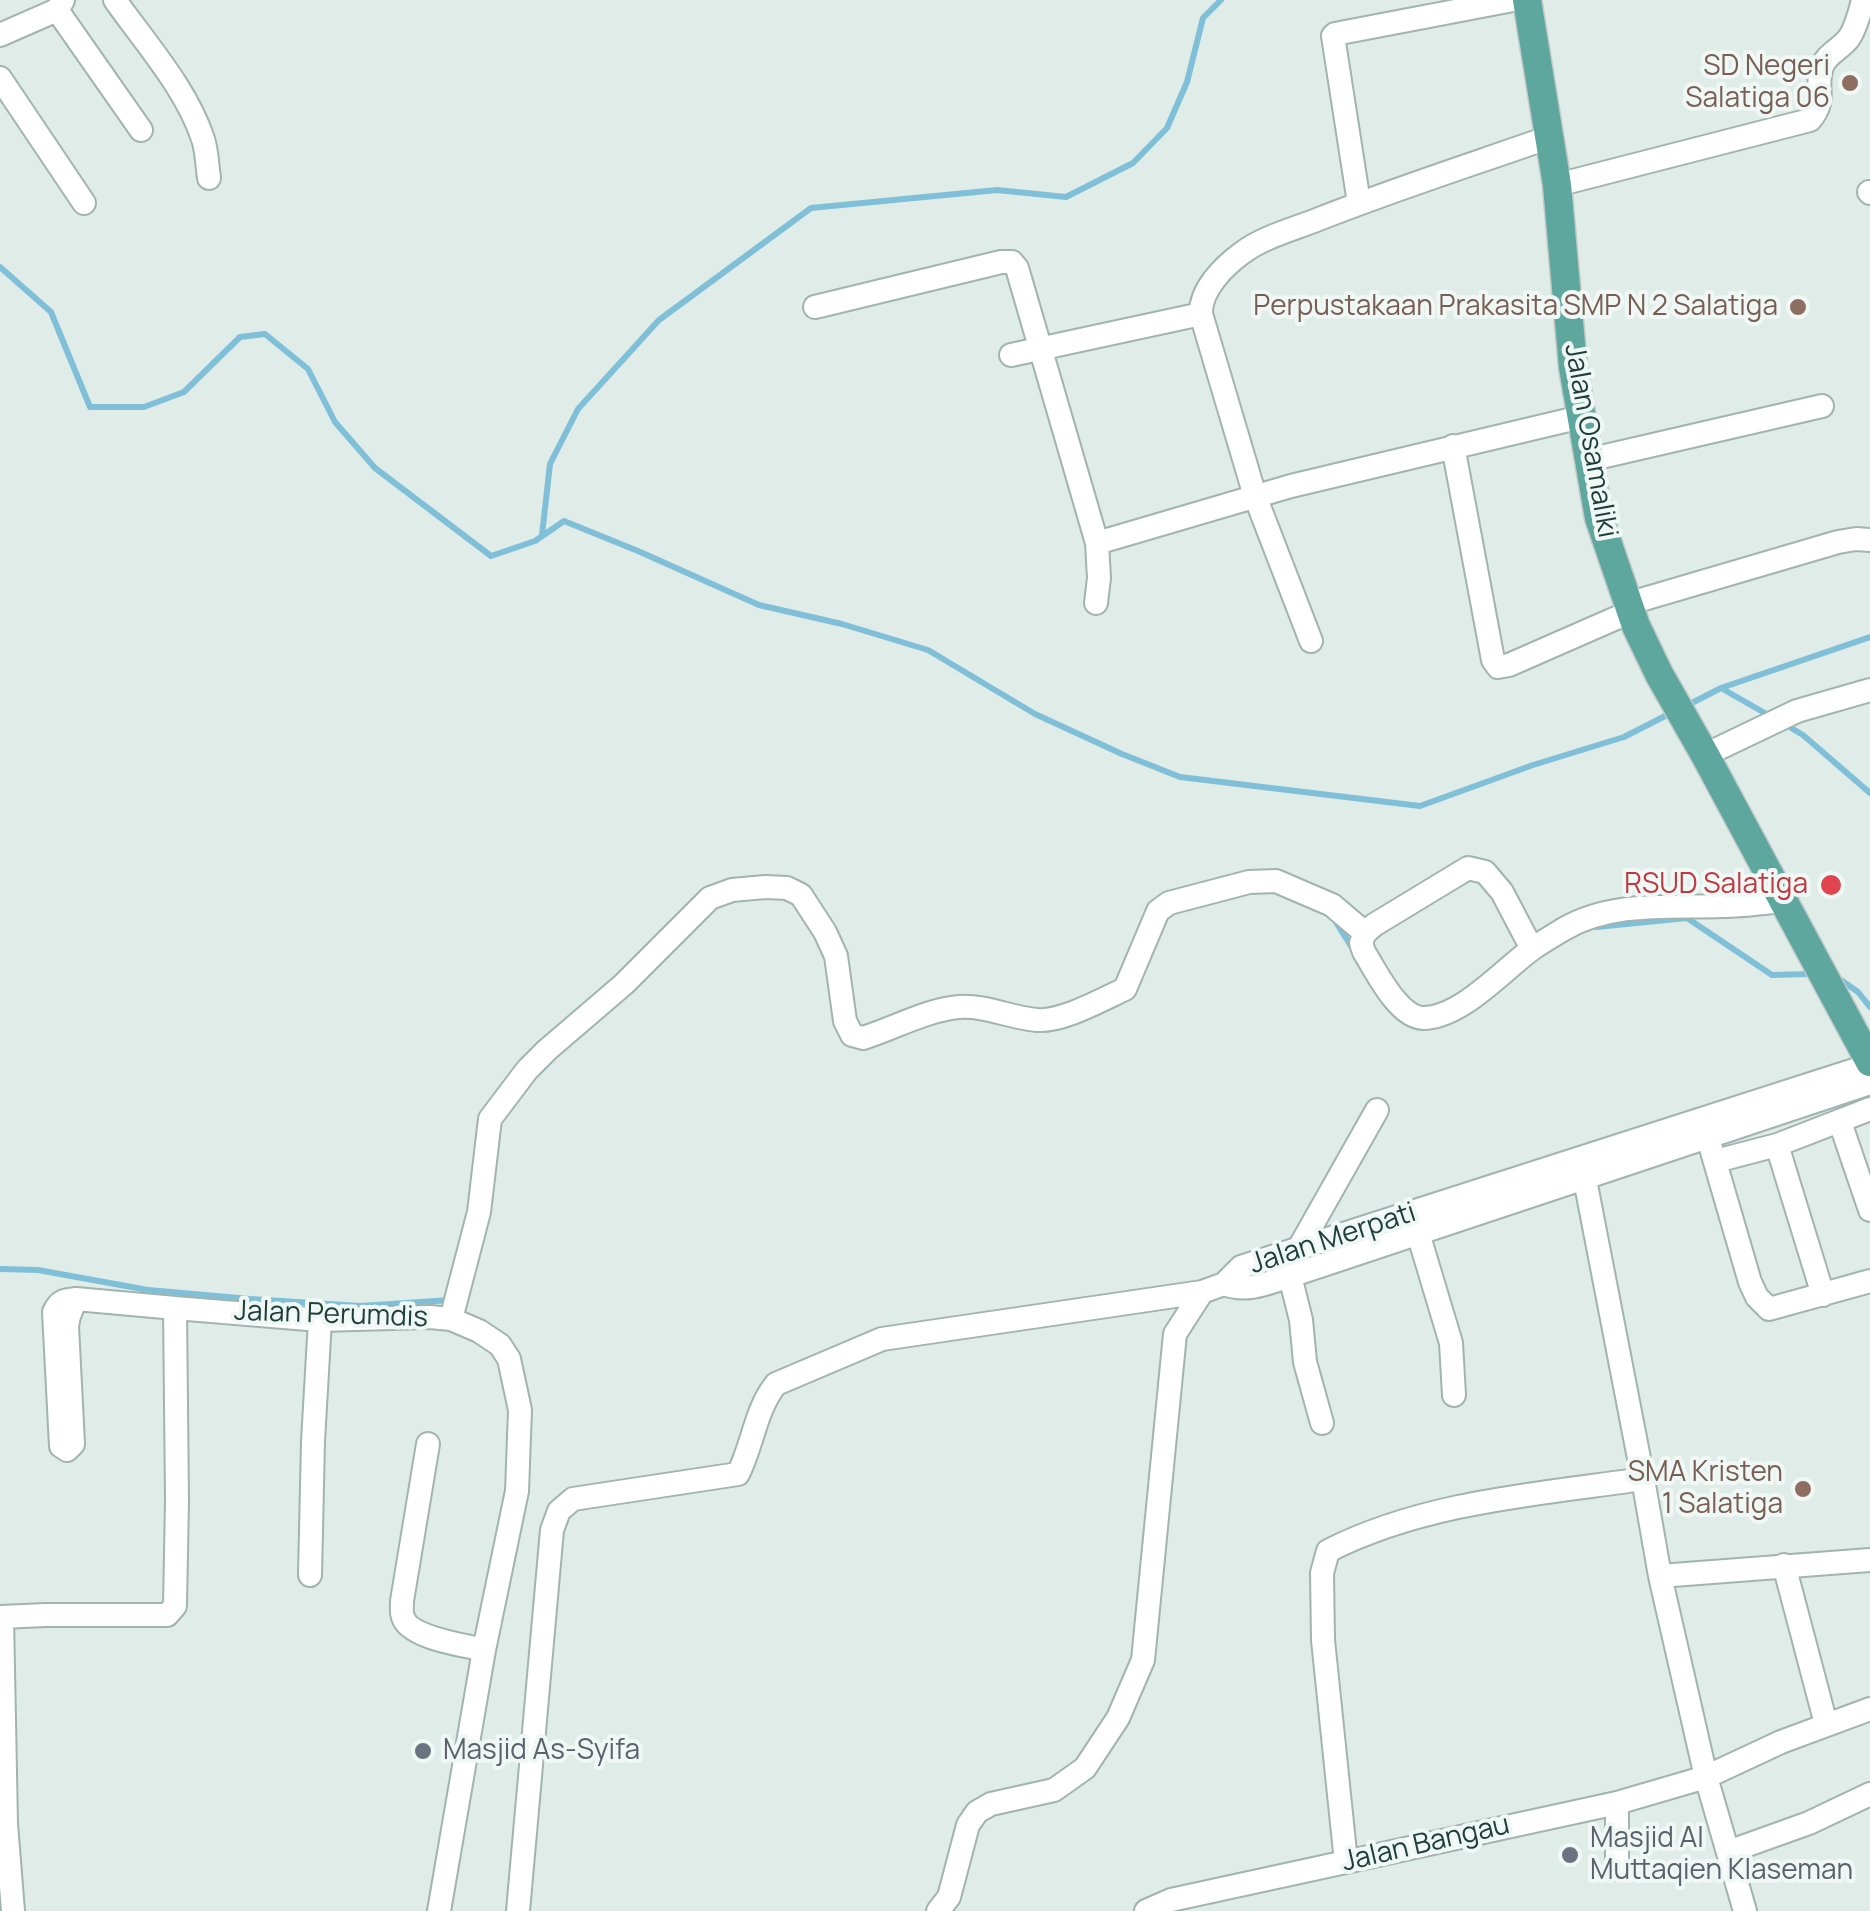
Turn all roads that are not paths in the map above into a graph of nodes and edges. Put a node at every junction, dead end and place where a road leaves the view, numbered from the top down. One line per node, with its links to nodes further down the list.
1 (115, 0): 9 (street)
2 (1863, 0): 10 (street)
3 (1528, 1): 8 (main road, Jalan Osamaliki); 12 (street)
4 (60, 5): 5 (street); 7 (street)
5 (0, 35)
6 (0, 78): 11 (street)
7 (141, 130)
8 (1550, 137): 10 (main road, Jalan Osamaliki); 12 (street)
9 (209, 178)
10 (1557, 185): 18 (main road, Jalan Osamaliki)
11 (84, 203)
12 (1359, 203): 14 (street)
13 (815, 306): 15 (street)
14 (1201, 314): 15 (street); 21 (street)
15 (1042, 348): 16 (street); 23 (street)
16 (1010, 355)
17 (1822, 406): 20 (street)
18 (1581, 417): 19 (street); 20 (main road, Jalan Osamaliki)
19 (1453, 446): 21 (street); 25 (street)
20 (1588, 460): 25 (main road, Jalan Osamaliki)
21 (1255, 496): 23 (street); 26 (street)
22 (1870, 540): 25 (street)
23 (1097, 543): 24 (street)
24 (1096, 602)
25 (1629, 608): 28 (main road, Jalan Osamaliki)
26 (1312, 641)
27 (1870, 690): 28 (street)
28 (1699, 744): 29 (main road, Jalan Osamaliki)
29 (1783, 901): 31 (street); 32 (main road, Jalan Osamaliki)
30 (1365, 933): 31 (street); 31 (street); 49 (street)
31 (1532, 949)
32 (1870, 1063): 40 (street, Jalan Merpati)
33 (1870, 1083): 37 (street, Jalan Merpati)
34 (1377, 1110): 43 (street)
35 (1870, 1110): 36 (street)
36 (1840, 1122): 38 (street); 41 (street)
37 (1708, 1138): 39 (street); 40 (street, Jalan Merpati)
38 (1777, 1145): 39 (street); 47 (street)
39 (1716, 1161): 47 (street)
40 (1583, 1168): 42 (street, Jalan Merpati); 43 (street, Jalan Merpati); 55 (street)
41 (1870, 1210)
42 (1418, 1233): 44 (street, Jalan Merpati); 52 (street)
43 (1299, 1248): 46 (street, Jalan Merpati)
44 (1290, 1276): 46 (street, Jalan Merpati); 53 (street)
45 (1870, 1281): 47 (street)
46 (1213, 1288): 72 (street); 73 (street)
47 (1822, 1295)
48 (76, 1299): 48 (street); 50 (street, Jalan Perumdis)
49 (455, 1306): 51 (street, Jalan Perumdis); 61 (street, Jalan Perumdis)
50 (175, 1308): 51 (street, Jalan Perumdis); 60 (street)
51 (320, 1320): 58 (street)
52 (1454, 1394)
53 (1322, 1423)
54 (428, 1444): 61 (street)
55 (1644, 1478): 59 (street); 68 (street)
56 (1870, 1560): 57 (street)
57 (1784, 1566): 59 (street); 63 (street)
58 (310, 1575)
59 (1660, 1576): 64 (street)
60 (1, 1617): 70 (street)
61 (484, 1650): 71 (street, Jalan Perumdis)
62 (1870, 1709): 63 (street, Jalan Bangau)
63 (1826, 1724): 64 (street, Jalan Bangau)
64 (1706, 1778): 66 (street, Jalan Bangau); 67 (street)
65 (1870, 1794): 67 (street)
66 (1617, 1803): 68 (street, Jalan Bangau); 69 (street)
67 (1728, 1852): 75 (street)
68 (1346, 1862): 74 (street, Jalan Bangau)
69 (1617, 1869)
70 (14, 1911)
71 (438, 1911)
72 (518, 1911)
73 (938, 1911)
74 (1146, 1911)
75 (1745, 1911)

